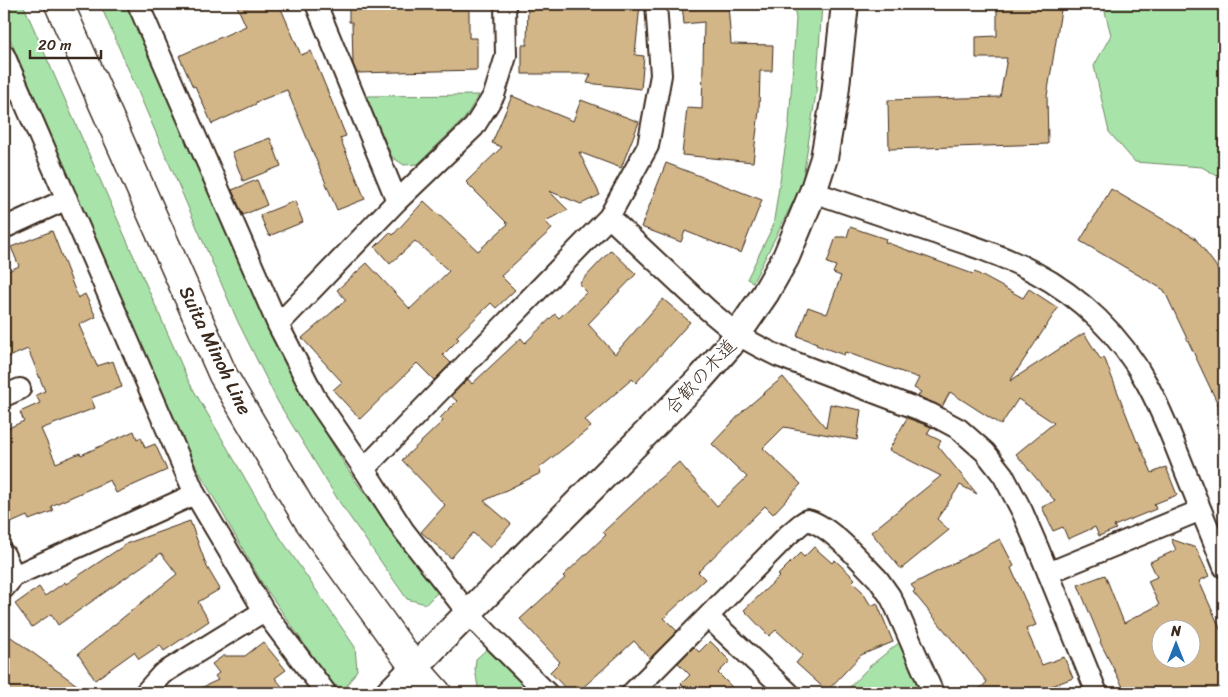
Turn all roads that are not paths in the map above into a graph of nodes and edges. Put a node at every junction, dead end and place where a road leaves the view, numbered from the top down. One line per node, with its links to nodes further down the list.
1 (59, 4): 25 (main road, Suita Minoh Line)
2 (138, 4): 13 (street)
3 (316, 4): 10 (street)
4 (505, 4): 10 (street)
5 (656, 4): 11 (street)
6 (845, 4): 8 (street, 合歓の木道)
7 (4, 56): 9 (street)
8 (813, 192): 14 (street, 合歓の木道); 17 (street)
9 (67, 199): 12 (street); 16 (street)
10 (397, 201): 13 (street)
11 (609, 217): 14 (street); 15 (street)
12 (4, 228)
13 (278, 324): 15 (street)
14 (738, 335): 20 (street); 23 (street, 合歓の木道)
15 (364, 469): 23 (street)
16 (195, 494): 21 (street); 22 (street)
17 (1200, 510): 19 (street); 20 (street)
18 (4, 554): 21 (street)
19 (1224, 567)
20 (1048, 573): 34 (street)
21 (9, 582)
22 (264, 612): 26 (street); 27 (street)
23 (468, 613): 25 (street, 合歓の木道); 30 (street)
24 (708, 617): 31 (street); 32 (street); 33 (street)
25 (414, 667): 28 (street, 合歓の木道); 29 (main road, Suita Minoh Line)
26 (145, 693)
27 (326, 693)
28 (389, 693)
29 (437, 693)
30 (547, 693)
31 (632, 693)
32 (789, 693)
33 (933, 693)
34 (1097, 693)

